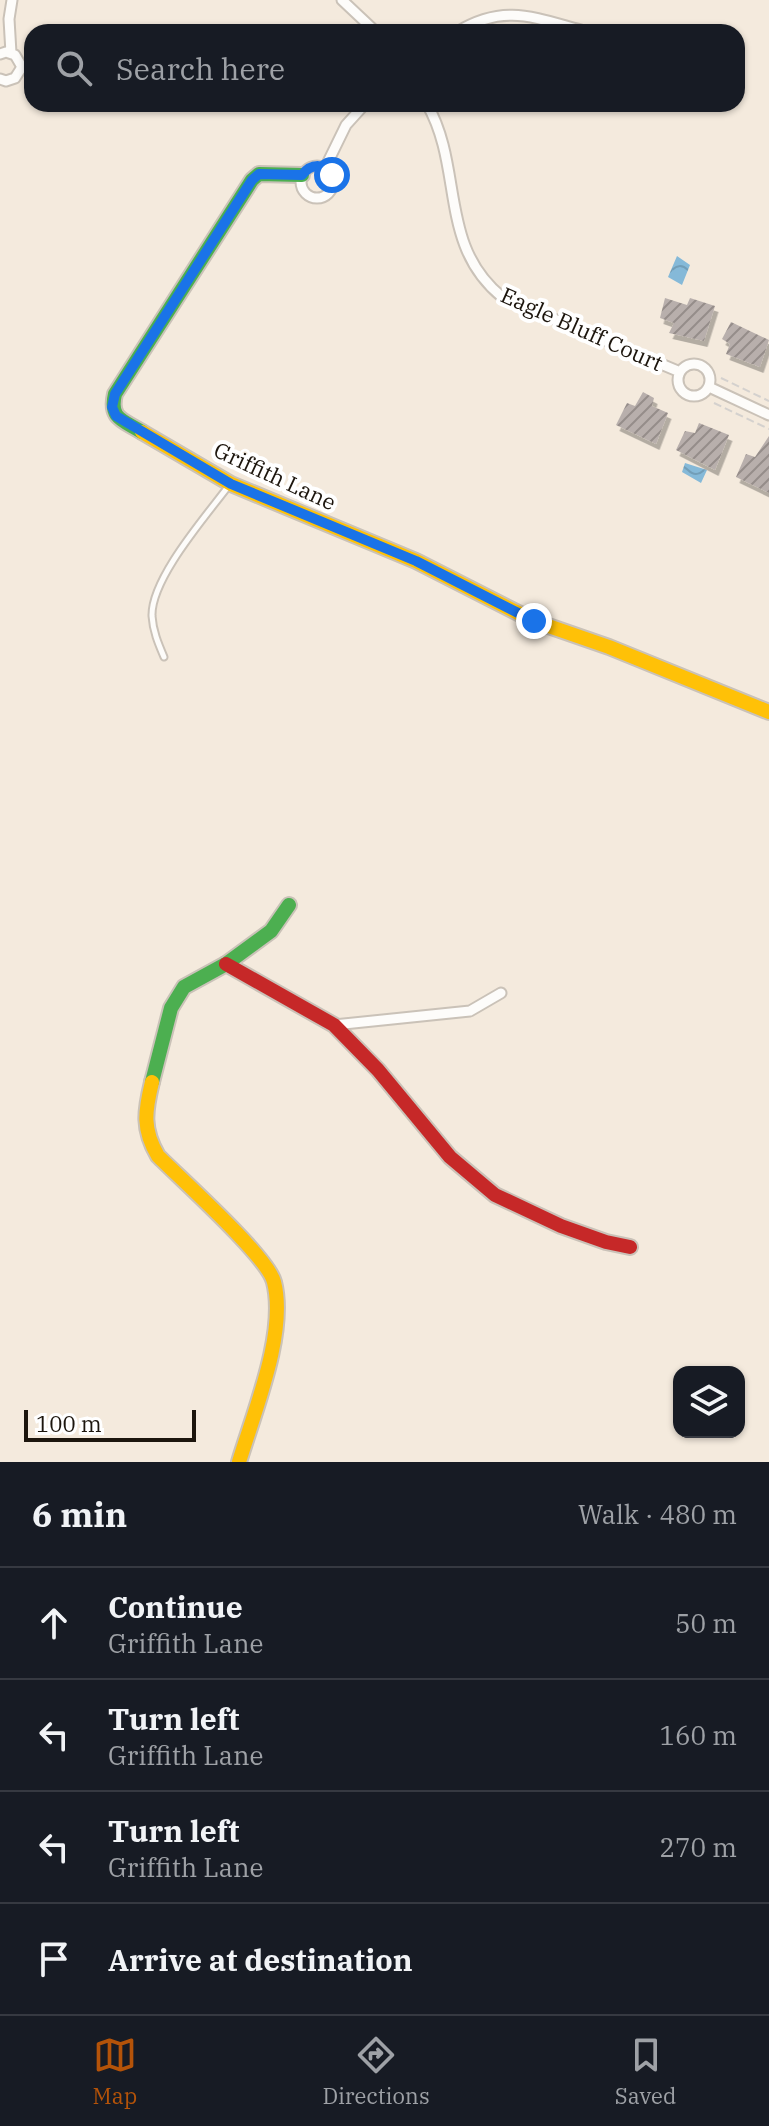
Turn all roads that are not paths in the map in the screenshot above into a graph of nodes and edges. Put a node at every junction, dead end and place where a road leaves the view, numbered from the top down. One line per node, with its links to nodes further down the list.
1 (12, 0): 6 (street)
2 (346, 1): 3 (street)
3 (368, 24)
4 (472, 24): 5 (street)
5 (554, 24)
6 (5, 53): 7 (street)
7 (0, 79)
8 (358, 112): 10 (street)
9 (430, 112): 12 (street, Eagle Bluff Court)
10 (325, 168): 11 (street); 11 (street)
11 (302, 175): 15 (street, Griffith Lane)
12 (680, 372): 13 (street, Eagle Bluff Court); 13 (street, Eagle Bluff Court)
13 (709, 387): 14 (street, Eagle Bluff Court)
14 (769, 415)
15 (231, 484): 16 (lane); 17 (street, Griffith Lane)
16 (164, 657)
17 (769, 712)
18 (289, 905): 19 (street)
19 (226, 964): 21 (street); 23 (street)
20 (501, 993): 21 (street)
21 (334, 1025): 22 (street)
22 (630, 1247)
23 (239, 1462)

